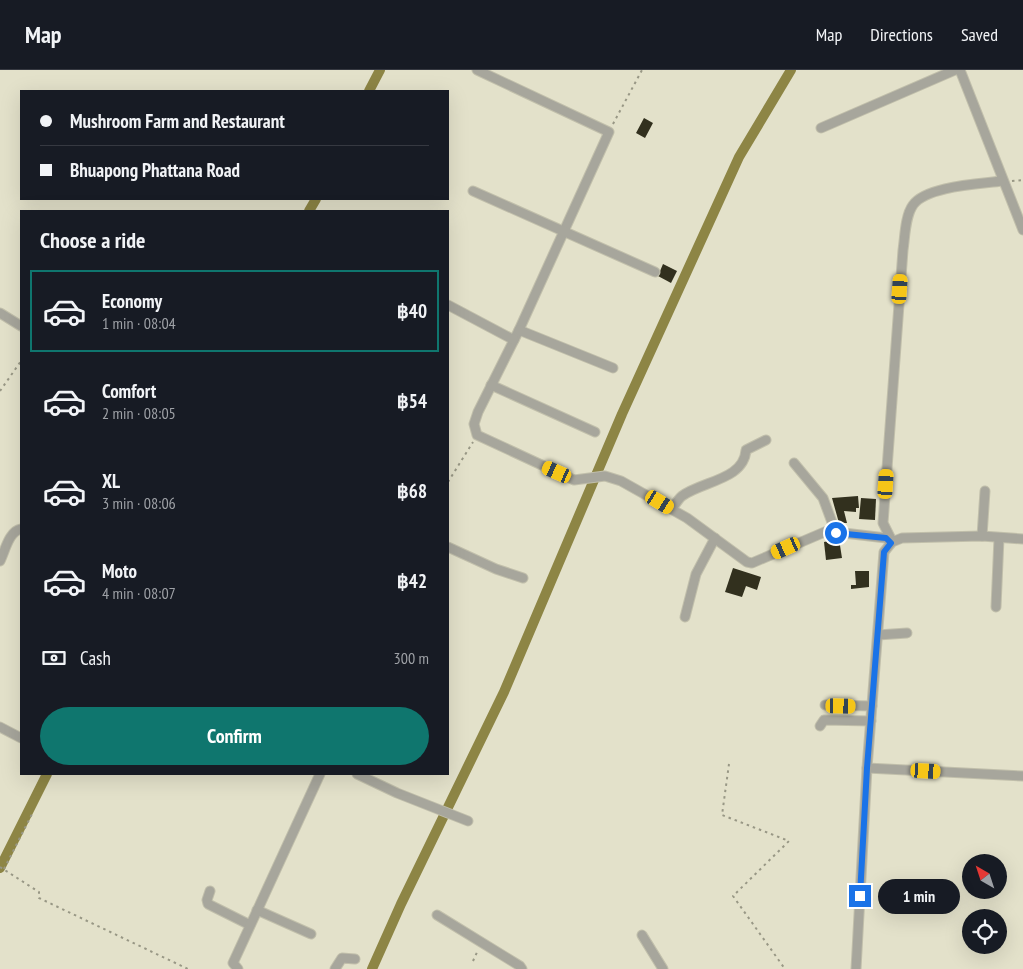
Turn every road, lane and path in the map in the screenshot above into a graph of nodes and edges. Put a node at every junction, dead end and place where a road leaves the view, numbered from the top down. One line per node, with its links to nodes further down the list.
1 (477, 70): 6 (street)
2 (642, 70): 6 (path)
3 (955, 70): 5 (street)
4 (960, 70): 7 (street)
5 (821, 128)
6 (609, 132): 10 (street)
7 (1002, 181): 9 (street); 34 (street)
8 (473, 191): 10 (street)
9 (1023, 230)
10 (565, 231): 11 (street); 15 (street)
11 (655, 272)
12 (449, 306): 16 (street)
13 (0, 313): 14 (street)
14 (20, 325)
15 (519, 330): 16 (street); 18 (street)
16 (514, 340): 19 (street)
17 (20, 361): 20 (path)
18 (613, 368)
19 (491, 385): 21 (street); 22 (street)
20 (0, 391)
21 (595, 432)
22 (477, 435): 25 (path); 27 (street)
23 (766, 440): 27 (street)
24 (794, 463): 29 (street)
25 (449, 480)
26 (985, 491): 30 (street)
27 (672, 509): 31 (street)
28 (20, 529): 36 (street)
29 (836, 533): 31 (street); 34 (street)
30 (982, 536): 32 (street); 34 (street)
31 (715, 538): 39 (street)
32 (999, 538): 33 (street); 38 (street)
33 (1023, 539)
34 (892, 542): 41 (street)
35 (449, 547): 37 (street)
36 (0, 561)
37 (523, 578)
38 (996, 607)
39 (685, 617)
40 (907, 634): 41 (street)
41 (878, 635): 43 (street)
42 (825, 705): 43 (street)
43 (872, 706): 44 (street)
44 (871, 721): 45 (street); 49 (street)
45 (820, 726)
46 (0, 727): 47 (street)
47 (20, 737)
48 (729, 764): 71 (path)
49 (867, 768): 52 (street); 72 (street)
50 (320, 775): 58 (street)
51 (359, 775): 54 (street)
52 (1023, 776)
53 (32, 814): 56 (path)
54 (468, 820)
55 (0, 867): 56 (path)
56 (4, 870): 66 (path)
57 (210, 891): 60 (street)
58 (257, 910): 60 (street); 61 (street)
59 (437, 915): 63 (street)
60 (250, 925): 67 (street)
61 (311, 934)
62 (642, 935): 70 (street)
63 (480, 943): 65 (path); 69 (street)
64 (355, 959): 68 (street)
65 (473, 961)
66 (188, 969)
67 (238, 969)
68 (335, 969)
69 (522, 969)
70 (663, 969)
71 (784, 969)
72 (856, 969)

